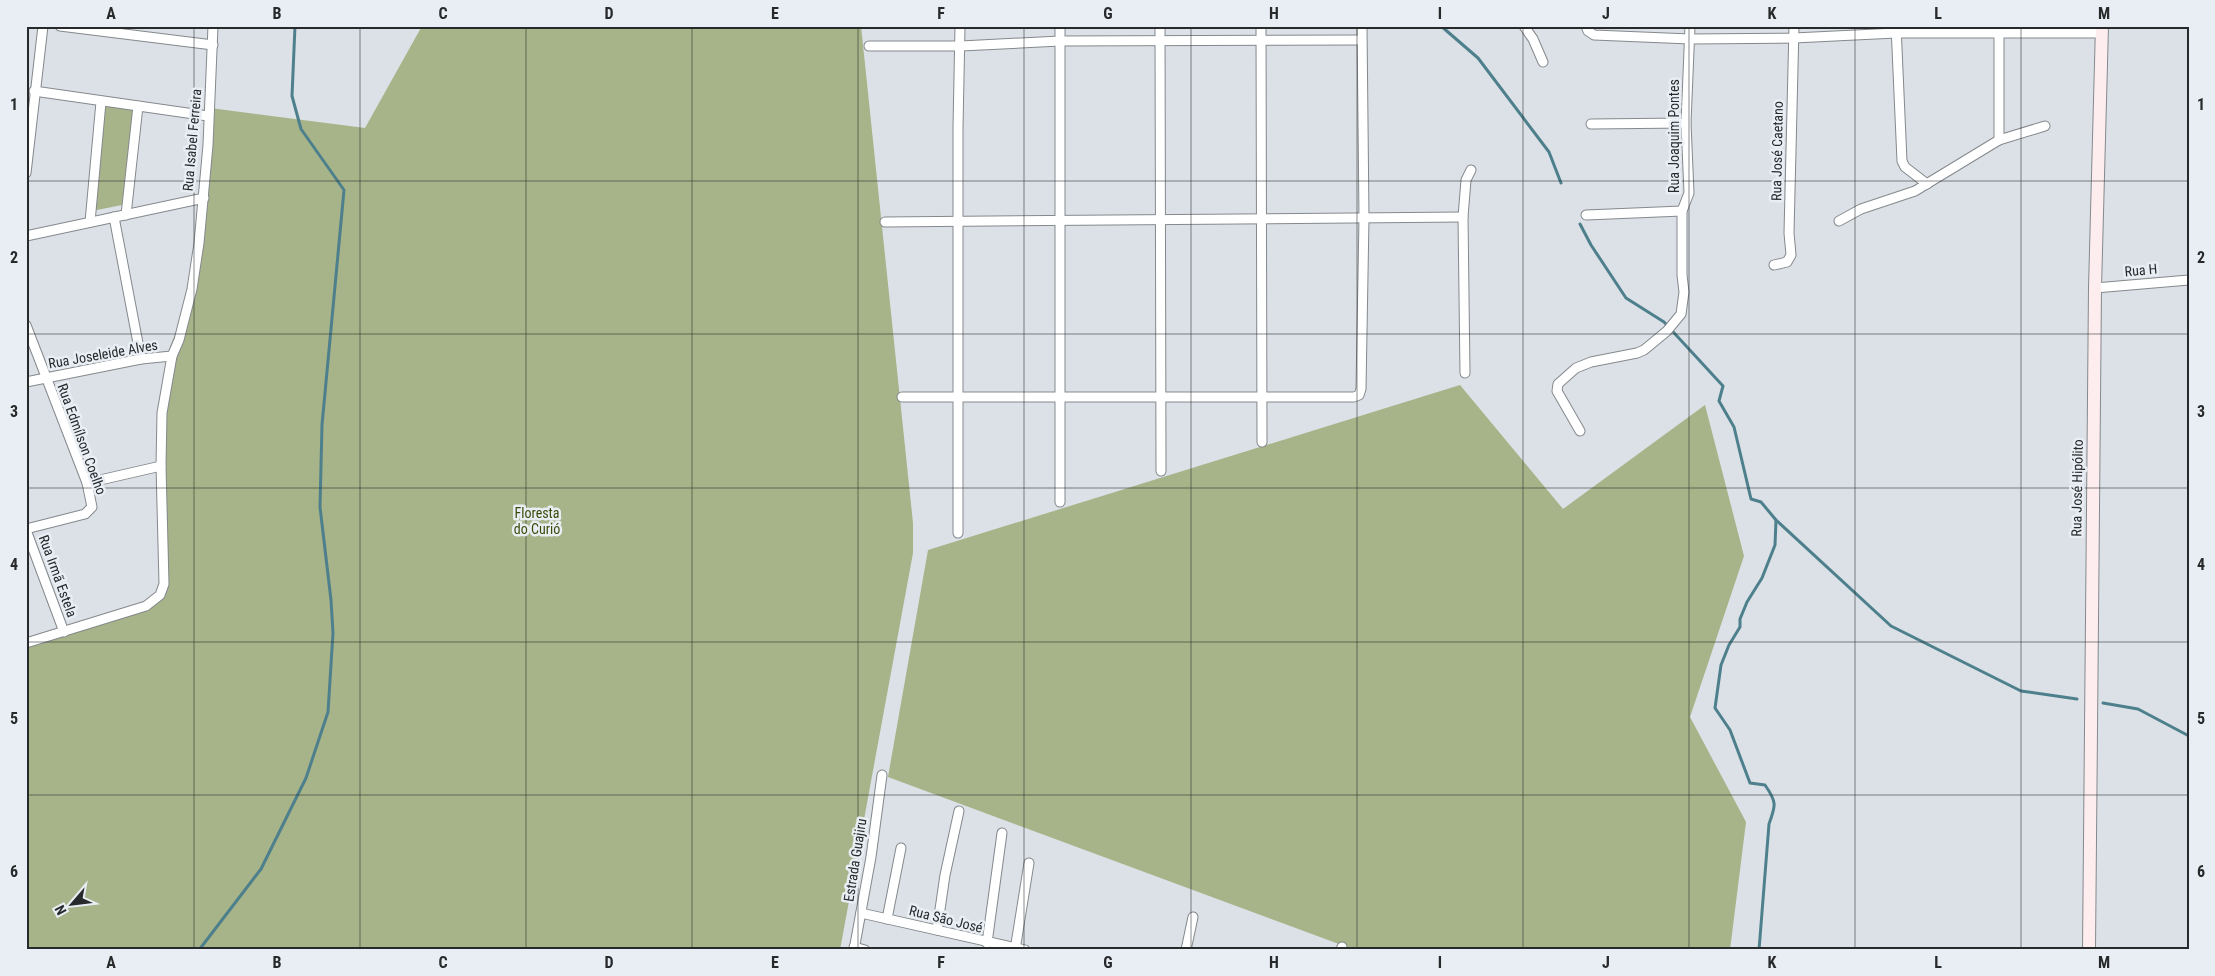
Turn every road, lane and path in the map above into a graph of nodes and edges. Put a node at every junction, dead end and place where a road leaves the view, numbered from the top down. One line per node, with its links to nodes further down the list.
1 (43, 26): 27 (street)
2 (60, 26): 22 (street)
3 (213, 26): 22 (street, Rua Isabel Ferreira)
4 (960, 26): 24 (street)
5 (1060, 26): 21 (street)
6 (1160, 26): 19 (street)
7 (1261, 26): 20 (street)
8 (1362, 26): 18 (street)
9 (1524, 26): 25 (street)
10 (1586, 26): 17 (street)
11 (1690, 26): 17 (street, Rua Joaquim Pontes)
12 (1794, 26): 16 (street, Rua José Caetano)
13 (1896, 29): 14 (street); 16 (street); 39 (street)
14 (1998, 29): 15 (street); 35 (street)
15 (2102, 30): 57 (street, Rua José Hipólito)
16 (1794, 38): 17 (street); 55 (street, Rua José Caetano)
17 (1690, 39): 32 (street, Rua Joaquim Pontes)
18 (1361, 40): 20 (street); 46 (street)
19 (1160, 41): 20 (street); 21 (street); 48 (street)
20 (1261, 41): 47 (street)
21 (1060, 42): 24 (street); 49 (street)
22 (213, 45): 31 (street, Rua Isabel Ferreira)
23 (869, 46): 24 (street)
24 (960, 46): 53 (street)
25 (1543, 62)
26 (26, 76): 27 (street)
27 (36, 78): 28 (street)
28 (34, 91): 29 (street); 36 (street)
29 (102, 102): 30 (street); 51 (street)
30 (138, 106): 31 (street); 42 (street)
31 (208, 116): 40 (street, Rua Isabel Ferreira)
32 (1686, 123): 33 (street); 41 (street, Rua Joaquim Pontes)
33 (1592, 124)
34 (2045, 126): 35 (street)
35 (1999, 140): 39 (street)
36 (28, 148): 38 (street)
37 (1470, 170): 45 (street)
38 (26, 173)
39 (1927, 184): 50 (street)
40 (204, 198): 42 (street, Rua Isabel Ferreira); 59 (street, Rua Joseleide Alves)
41 (1682, 211): 43 (street); 69 (street, Rua Joaquim Pontes)
42 (126, 215): 44 (street, Rua Isabel Ferreira)
43 (1586, 215)
44 (114, 217): 51 (street, Rua Isabel Ferreira); 60 (street)
45 (1463, 217): 46 (street); 61 (street)
46 (1364, 218): 47 (street); 68 (street)
47 (1262, 219): 48 (street); 68 (street)
48 (1161, 220): 49 (street); 67 (street)
49 (1060, 221): 53 (street); 66 (street)
50 (1839, 221)
51 (90, 222): 54 (street, Rua Isabel Ferreira)
52 (884, 222): 53 (street)
53 (958, 222): 65 (street)
54 (26, 236)
55 (1774, 265)
56 (2189, 280): 57 (street, Rua H)
57 (2095, 288): 94 (street, Rua José Hipólito)
58 (26, 325): 62 (street, Rua Edmílson Coelho)
59 (172, 356): 60 (street, Rua Joseleide Alves); 71 (street)
60 (141, 359): 62 (street, Rua Joseleide Alves)
61 (1465, 373)
62 (45, 378): 63 (street, Rua Joseleide Alves); 73 (street, Rua Edmílson Coelho)
63 (26, 382)
64 (902, 397): 65 (street)
65 (958, 397): 66 (street); 76 (street)
66 (1060, 397): 67 (street); 74 (street)
67 (1161, 397): 68 (street); 72 (street)
68 (1262, 397): 70 (street)
69 (1580, 431)
70 (1262, 442)
71 (161, 466): 73 (street); 77 (street)
72 (1161, 471)
73 (87, 483): 75 (street, Rua Edmílson Coelho)
74 (1060, 502)
75 (26, 530): 77 (street, Rua Irmã Estela)
76 (958, 533)
77 (64, 632): 78 (street)
78 (26, 643)
79 (882, 775): 84 (street, Estrada Guajiru)
80 (959, 811): 87 (street)
81 (1002, 833): 88 (street)
82 (901, 848): 86 (street)
83 (1029, 863): 90 (street)
84 (861, 913): 86 (street, Rua São José); 89 (street, Estrada Guajiru)
85 (1192, 917): 93 (street)
86 (887, 919): 87 (street, Rua São José)
87 (937, 930): 88 (street, Rua São José)
88 (987, 943): 90 (street, Rua São José)
89 (854, 948): 91 (street)
90 (1015, 948): 92 (street, Rua São José)
91 (865, 950)
92 (1025, 950)
93 (1186, 950)
94 (2089, 950)

